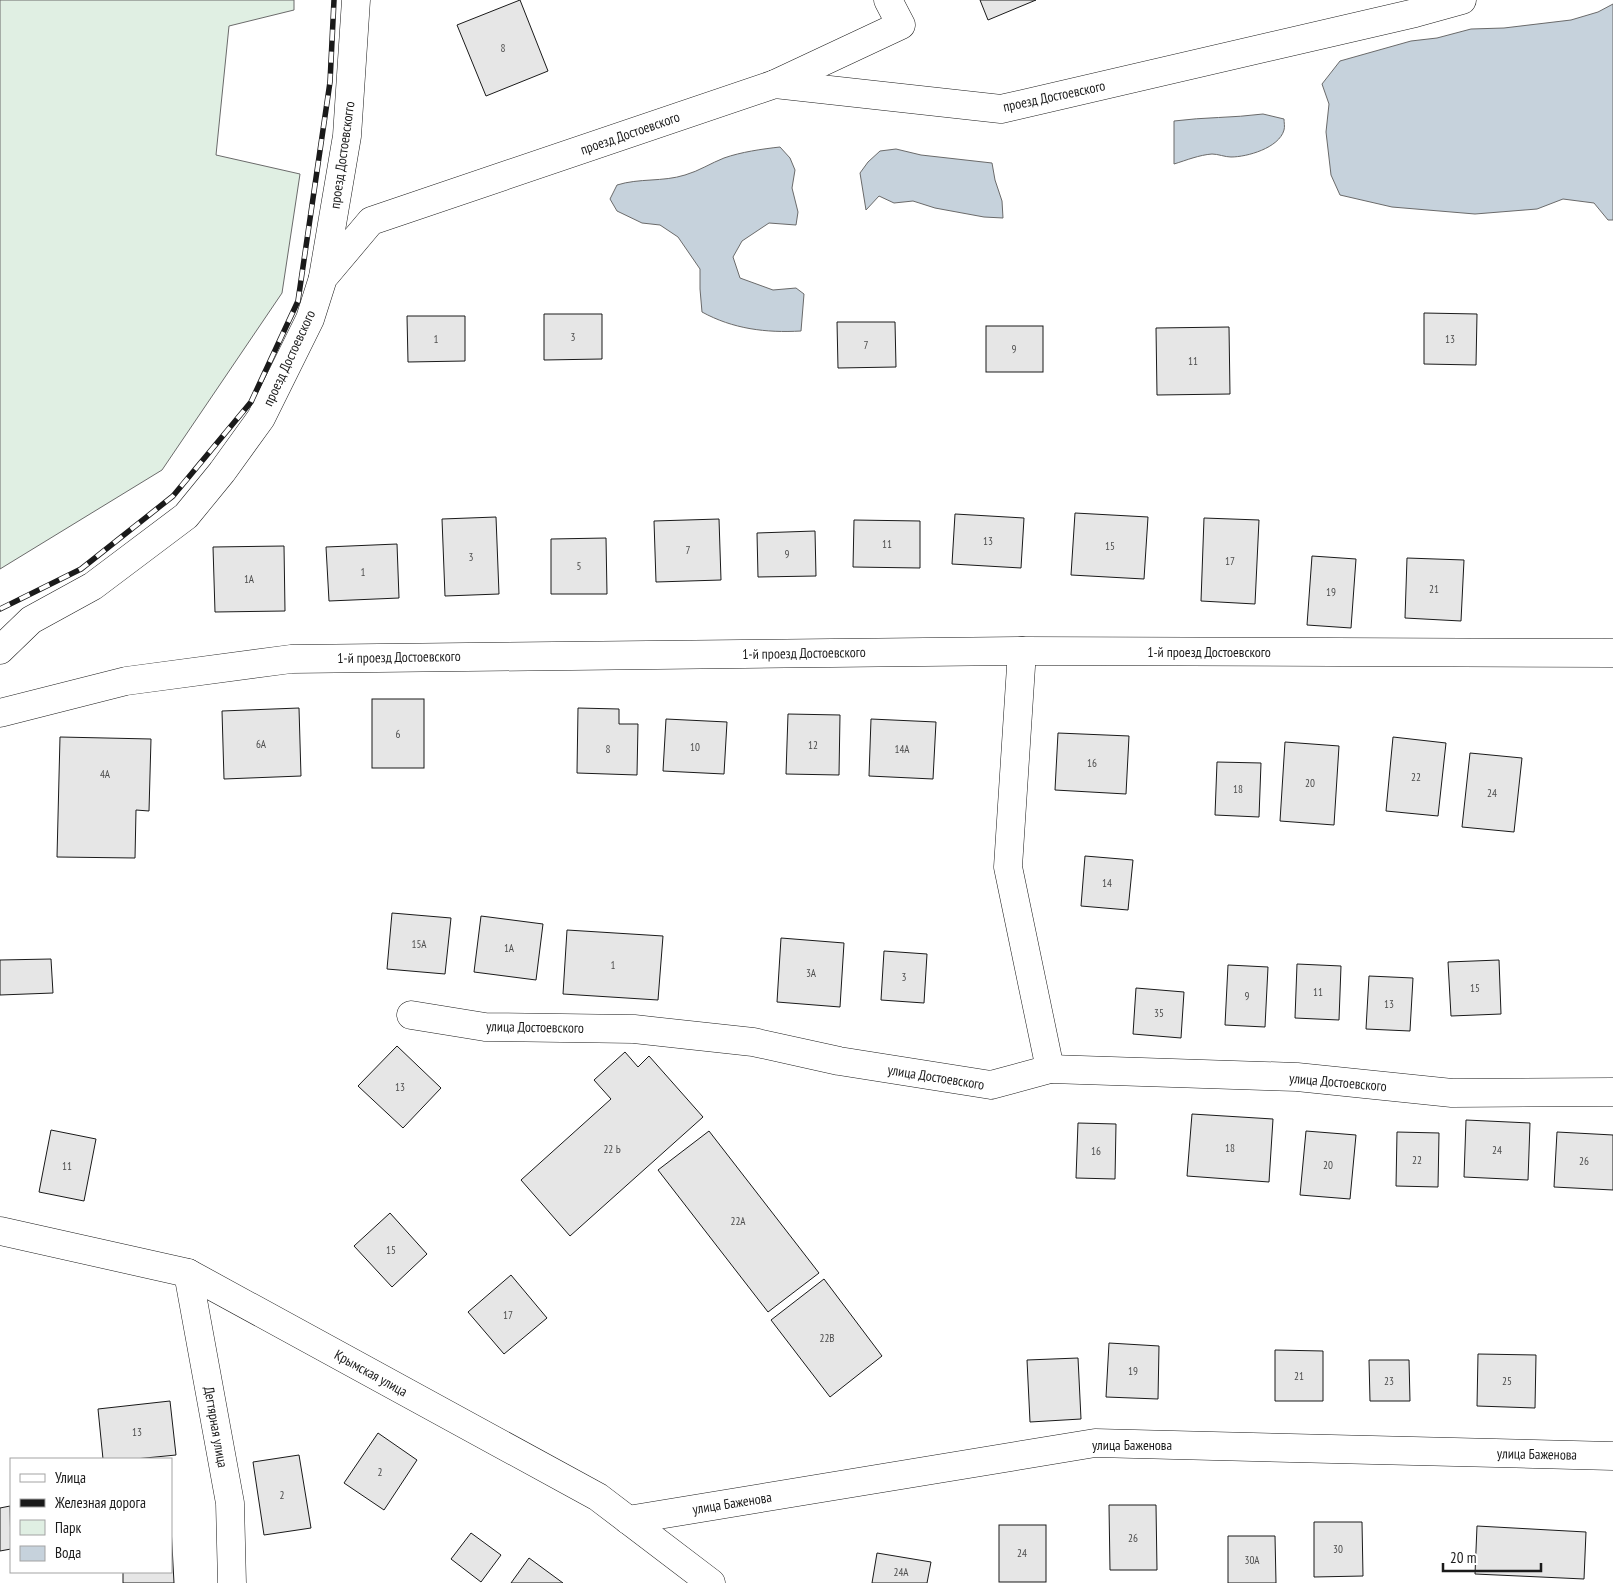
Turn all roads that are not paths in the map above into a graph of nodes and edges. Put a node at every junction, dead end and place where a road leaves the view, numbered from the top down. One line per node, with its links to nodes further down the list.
1 (356, 0): 6 (street, проезд Достоевскогго)
2 (888, 0): 5 (street)
3 (1462, 0): 4 (street, проезд Достоевского)
4 (1411, 7): 5 (street, проезд Достоевского)
5 (775, 84): 6 (street, проезд Достоевского)
6 (323, 278): 7 (street, проезд Достоевского)
7 (0, 650)
8 (1022, 651): 9 (street, 1-й проезд Достоевского); 10 (street, 1-й проезд Достоевского); 12 (street)
9 (1613, 654)
10 (0, 713)
11 (411, 1015): 12 (street, улица Достоевского)
12 (1050, 1069): 13 (street, улица Достоевского)
13 (1613, 1092)
14 (0, 1231): 15 (street, Крымская улица)
15 (188, 1273): 17 (street, Крымская улица); 18 (street, Дегтярная улица)
16 (1613, 1456): 17 (street, улица Баженова)
17 (628, 1520): 19 (street, Крымская улица)
18 (232, 1583)
19 (710, 1583)

